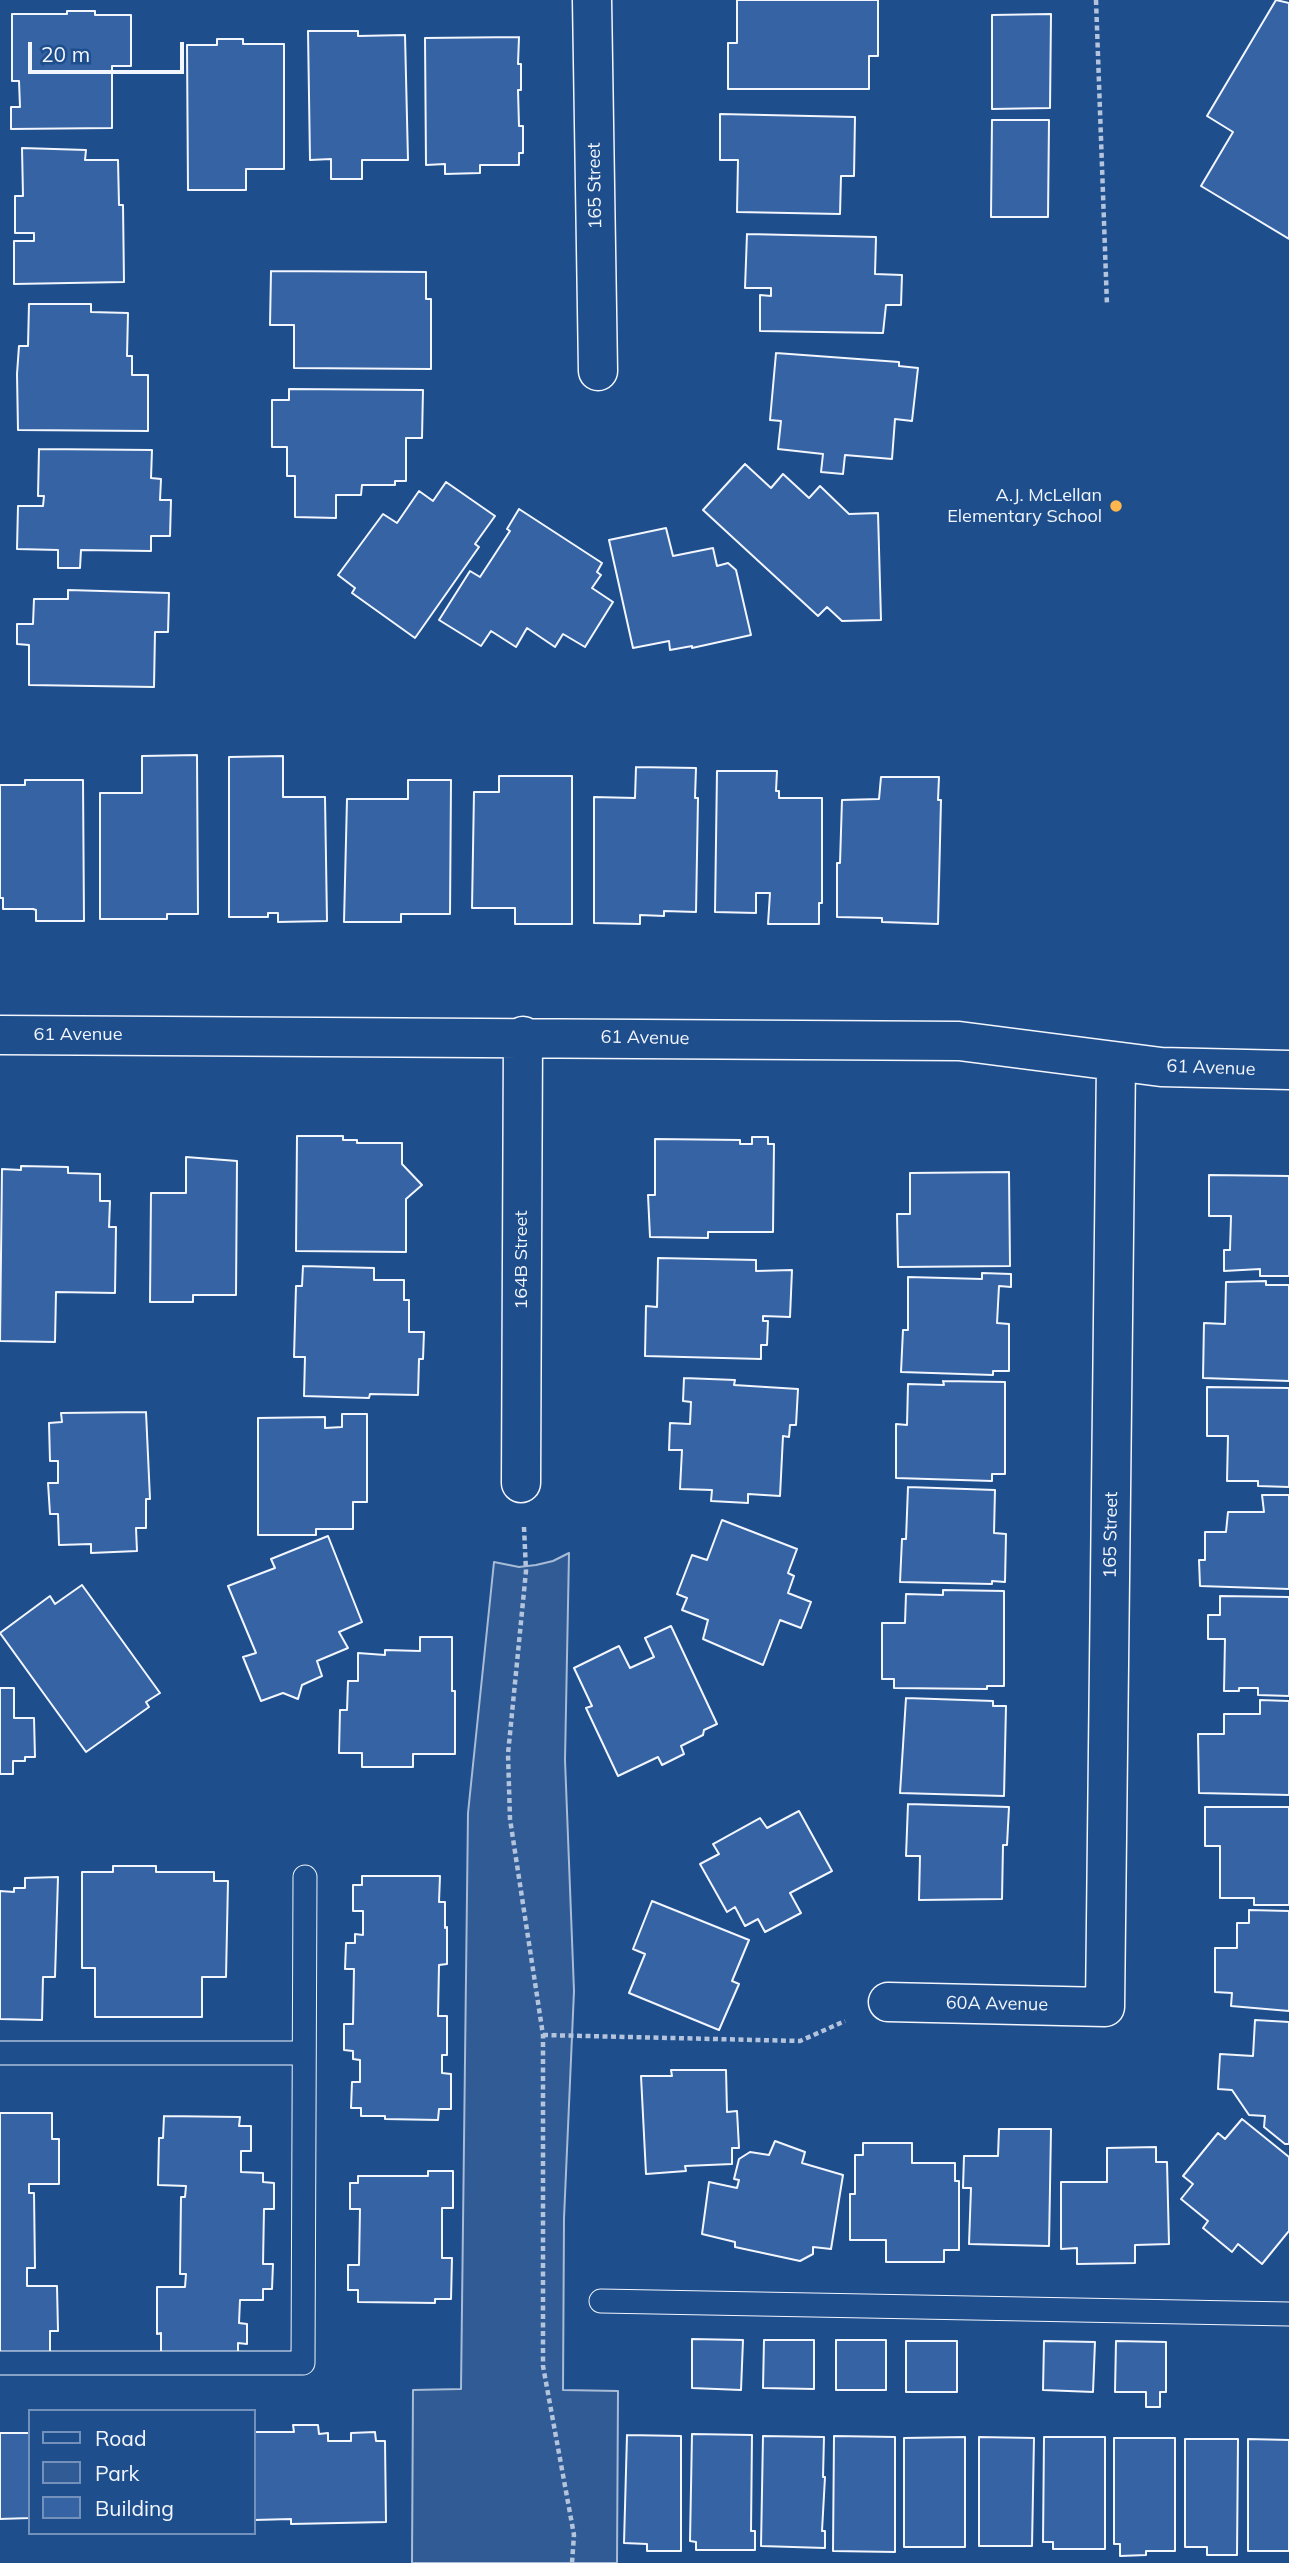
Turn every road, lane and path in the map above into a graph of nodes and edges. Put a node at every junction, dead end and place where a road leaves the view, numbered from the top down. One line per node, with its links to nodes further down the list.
1 (592, 0): 4 (street, 165 Street)
2 (1096, 0): 3 (path)
3 (1107, 305)
4 (598, 371)
5 (0, 1035): 6 (street, 61 Avenue)
6 (523, 1036): 7 (street, 61 Avenue); 9 (street, 164B Street)
7 (1116, 1062): 8 (street, 61 Avenue); 12 (street, 165 Street)
8 (1289, 1070)
9 (522, 1483): 13 (path)
10 (305, 1877): 15 (lane)
11 (888, 2002): 12 (street, 60A Avenue); 13 (path)
12 (1105, 2007)
13 (542, 2035): 19 (path)
14 (0, 2053): 15 (lane)
15 (303, 2053): 18 (lane)
16 (601, 2301): 17 (lane)
17 (1289, 2314)
18 (0, 2363)
19 (572, 2563)

